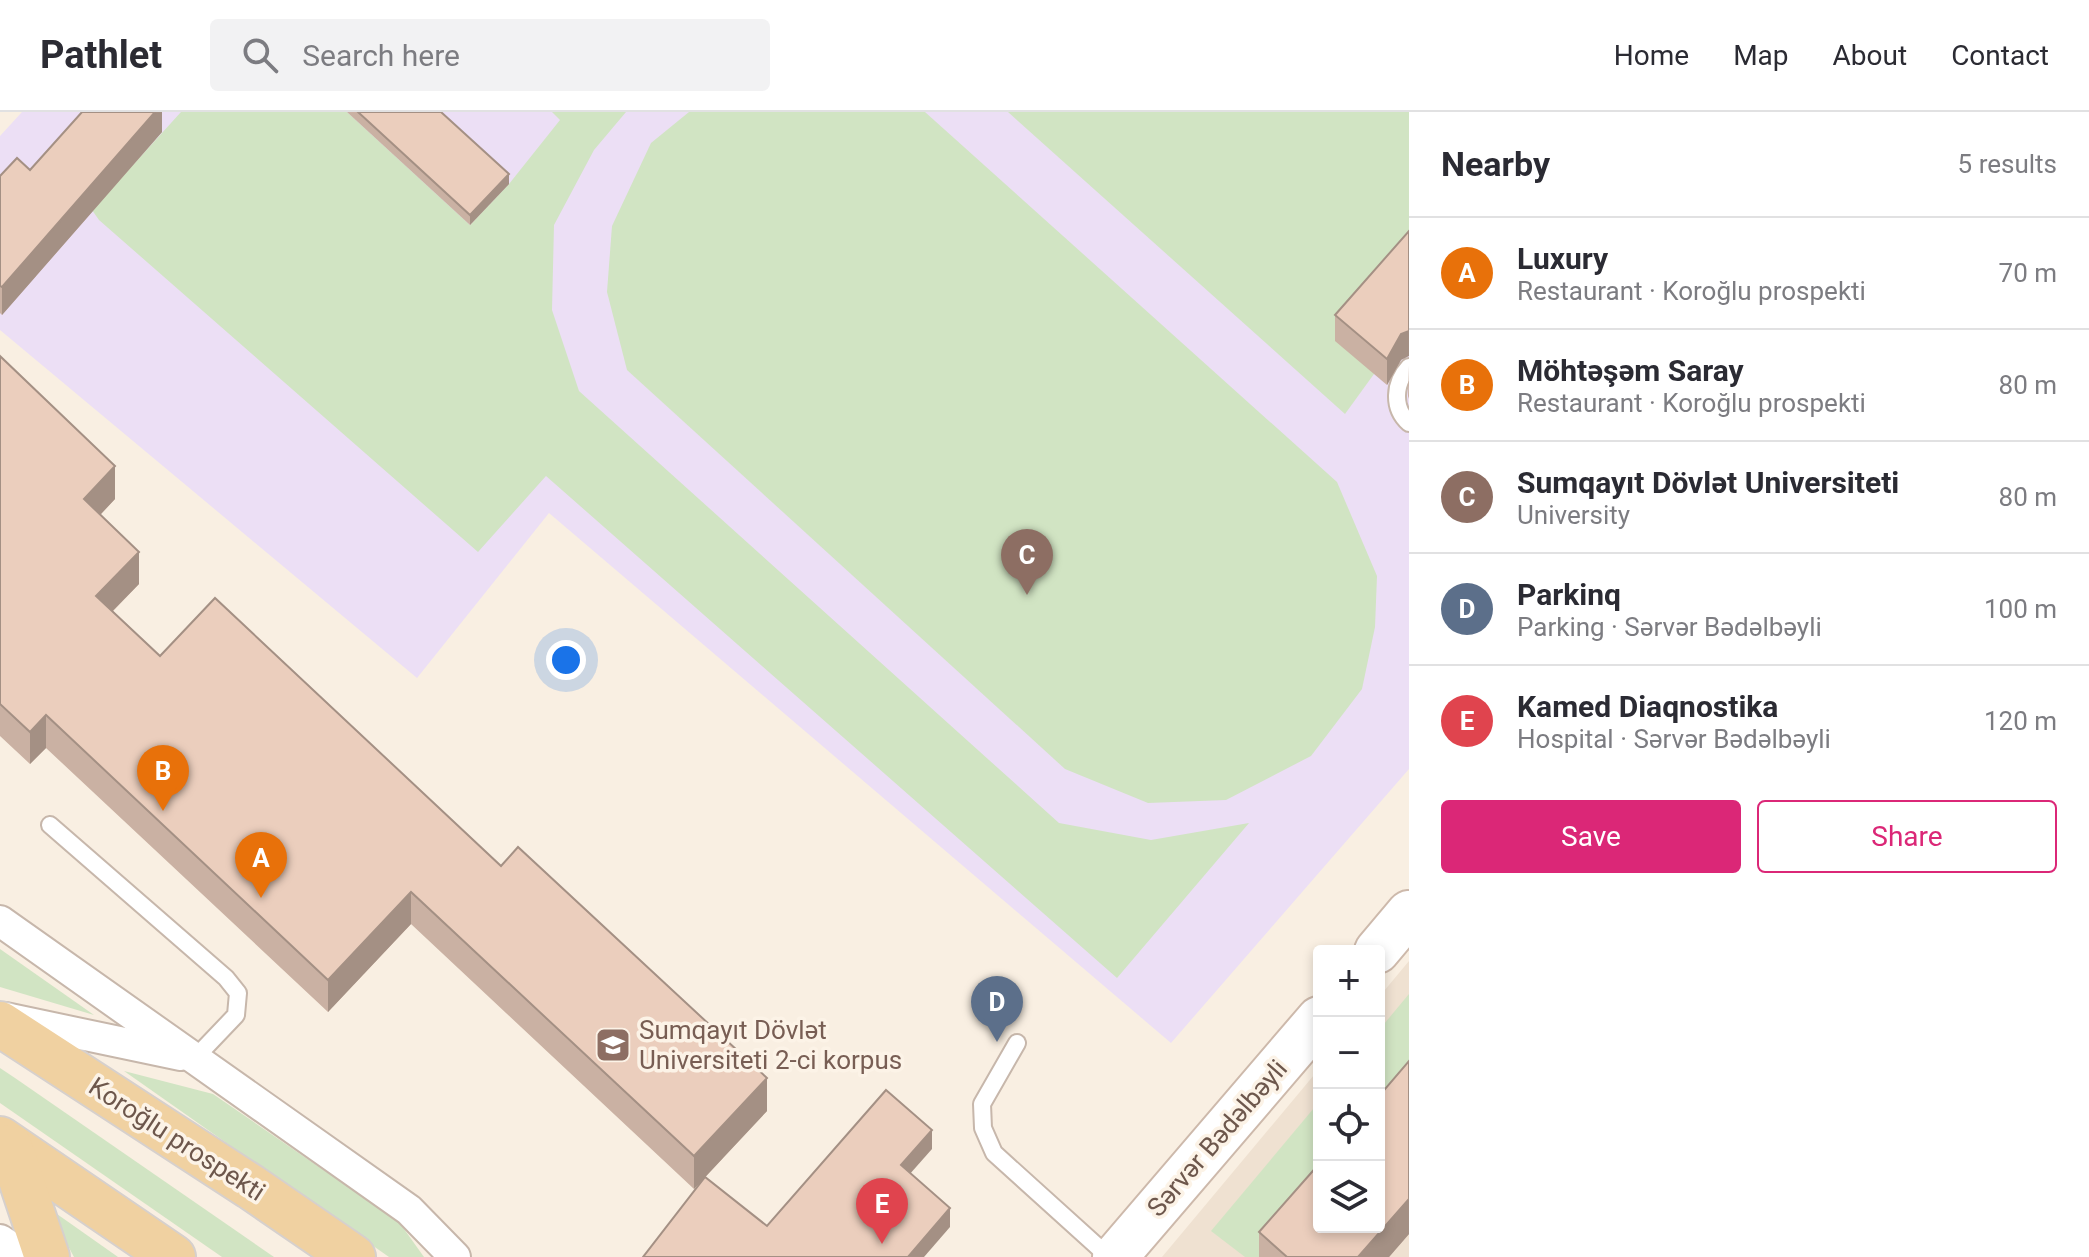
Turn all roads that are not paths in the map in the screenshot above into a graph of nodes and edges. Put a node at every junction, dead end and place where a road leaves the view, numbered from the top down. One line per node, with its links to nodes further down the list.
1 (1409, 367): 2 (lane)
2 (1409, 423)
3 (50, 825): 11 (lane)
4 (1409, 913): 6 (street)
5 (0, 921): 11 (street)
6 (1382, 945)
7 (0, 1017): 11 (street)
8 (0, 1024): 17 (main road, Koroğlu prospekti)
9 (1313, 1026): 19 (street, Sərvər Bədəlbəyli)
10 (1017, 1043): 19 (lane)
11 (195, 1058): 18 (street)
12 (5, 1143): 15 (main road); 16 (main road)
13 (0, 1240): 14 (street)
14 (25, 1257)
15 (47, 1257)
16 (173, 1257)
17 (353, 1257)
18 (455, 1257)
19 (1112, 1257)

